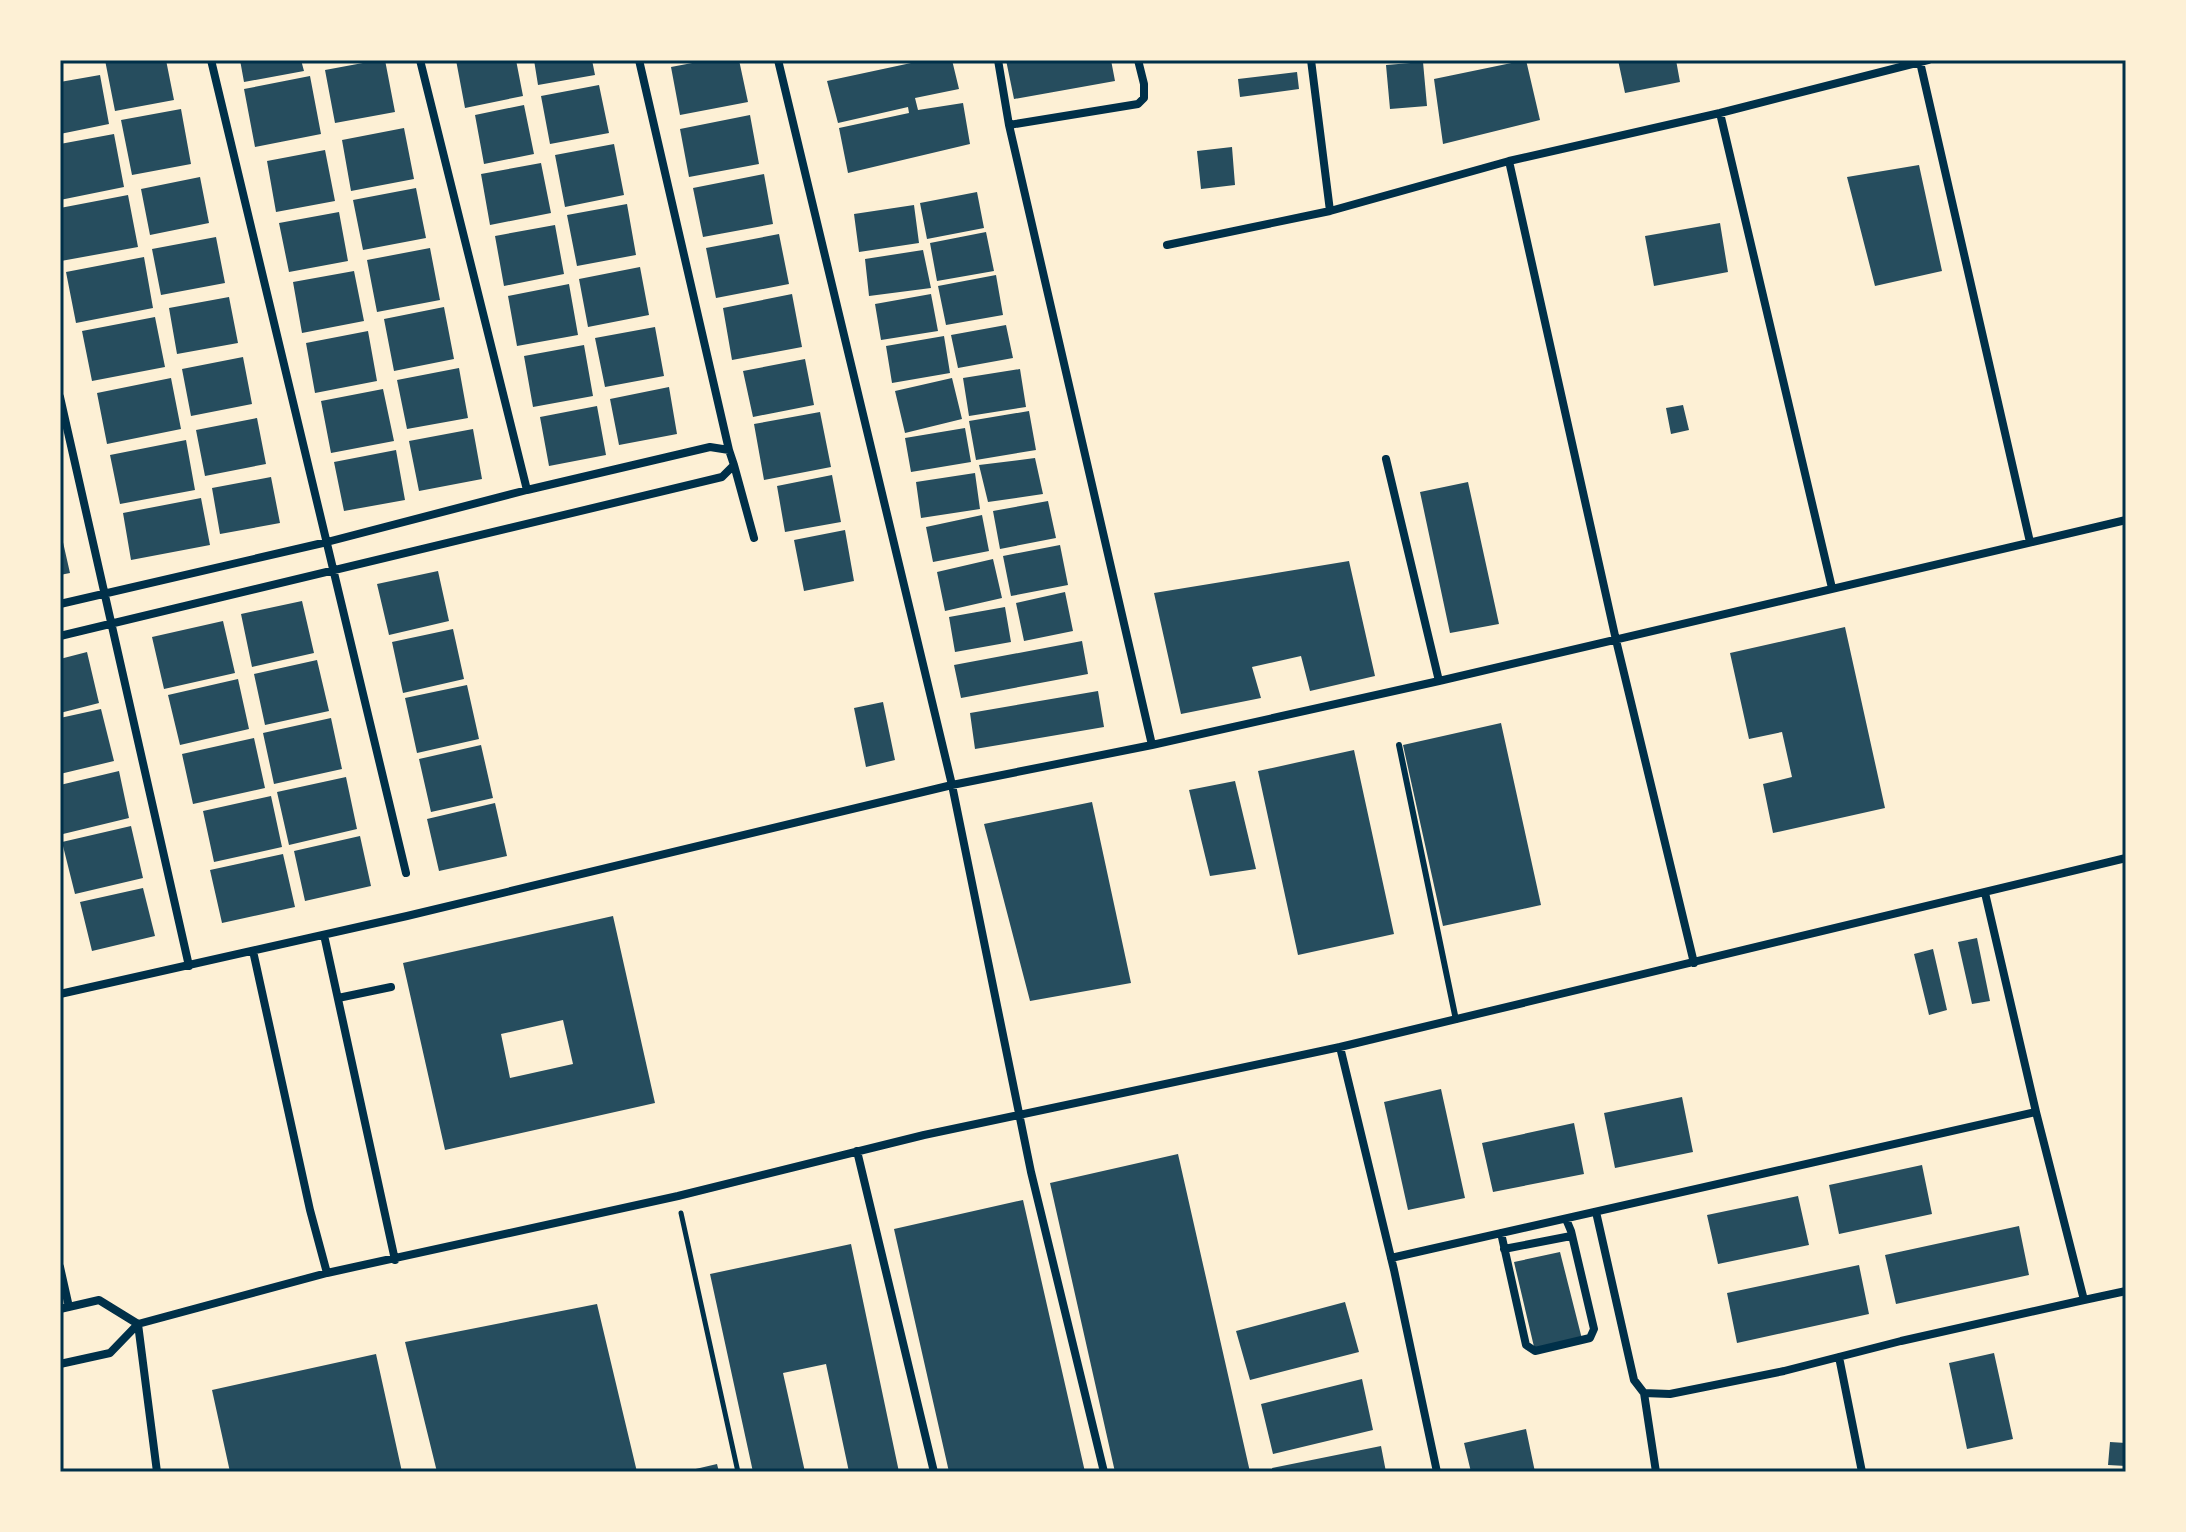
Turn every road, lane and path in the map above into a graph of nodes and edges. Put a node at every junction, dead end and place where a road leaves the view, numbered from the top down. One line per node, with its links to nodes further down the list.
1 (211, 60): 21 (street)
2 (420, 60): 18 (street)
3 (639, 60): 15 (street)
4 (778, 60): 33 (street)
5 (998, 60): 10 (street)
6 (1138, 60): 10 (street)
7 (1311, 60): 12 (street)
8 (1924, 61): 9 (street); 22 (street)
9 (1720, 113): 11 (street); 24 (street)
10 (1009, 125): 31 (street)
11 (1509, 161): 12 (street); 29 (street)
12 (1330, 211): 13 (street)
13 (1167, 245)
14 (60, 397): 25 (street)
15 (729, 450): 17 (street); 18 (street)
16 (1386, 459): 30 (street)
17 (734, 465): 20 (street); 23 (street)
18 (527, 490): 21 (street)
19 (2126, 520): 22 (street)
20 (754, 538)
21 (327, 542): 23 (street); 25 (street)
22 (2030, 542): 24 (street)
23 (334, 570): 27 (street); 35 (street)
24 (1832, 588): 29 (street)
25 (104, 593): 26 (street); 27 (street)
26 (60, 604)
27 (111, 623): 28 (street); 40 (street)
28 (60, 636)
29 (1616, 640): 30 (street); 39 (street)
30 (1439, 681): 31 (street)
31 (1152, 745): 33 (street)
32 (1399, 745): 44 (lane)
33 (952, 785): 37 (street); 47 (street)
34 (2126, 858): 36 (street)
35 (406, 873)
36 (1985, 893): 39 (street); 46 (street)
37 (324, 935): 38 (street); 43 (street)
38 (253, 951): 40 (street); 58 (street)
39 (1694, 963): 44 (street)
40 (189, 966): 42 (street)
41 (391, 987): 43 (street)
42 (60, 994)
43 (338, 998): 56 (street)
44 (1456, 1020): 45 (street)
45 (1340, 1047): 47 (street); 55 (street)
46 (2036, 1112): 50 (street); 60 (street)
47 (1019, 1115): 48 (street); 69 (street)
48 (857, 1151): 49 (street); 68 (street)
49 (678, 1196): 56 (street); 67 (path)
50 (1596, 1212): 51 (street); 65 (street)
51 (1566, 1219): 52 (street); 53 (street)
52 (1501, 1233): 54 (street); 55 (street)
53 (1571, 1236): 54 (street); 54 (street)
54 (1504, 1249)
55 (1391, 1258): 70 (street)
56 (395, 1260): 58 (street)
57 (60, 1267): 61 (street)
58 (327, 1273): 62 (street)
59 (2126, 1291): 60 (street)
60 (2084, 1300): 63 (street)
61 (65, 1308): 62 (street)
62 (138, 1324): 64 (street); 66 (street)
63 (1839, 1357): 65 (street); 72 (street)
64 (60, 1364)
65 (1644, 1393): 71 (street)
66 (157, 1472)
67 (738, 1472)
68 (934, 1472)
69 (1104, 1472)
70 (1437, 1472)
71 (1656, 1472)
72 (1862, 1472)

